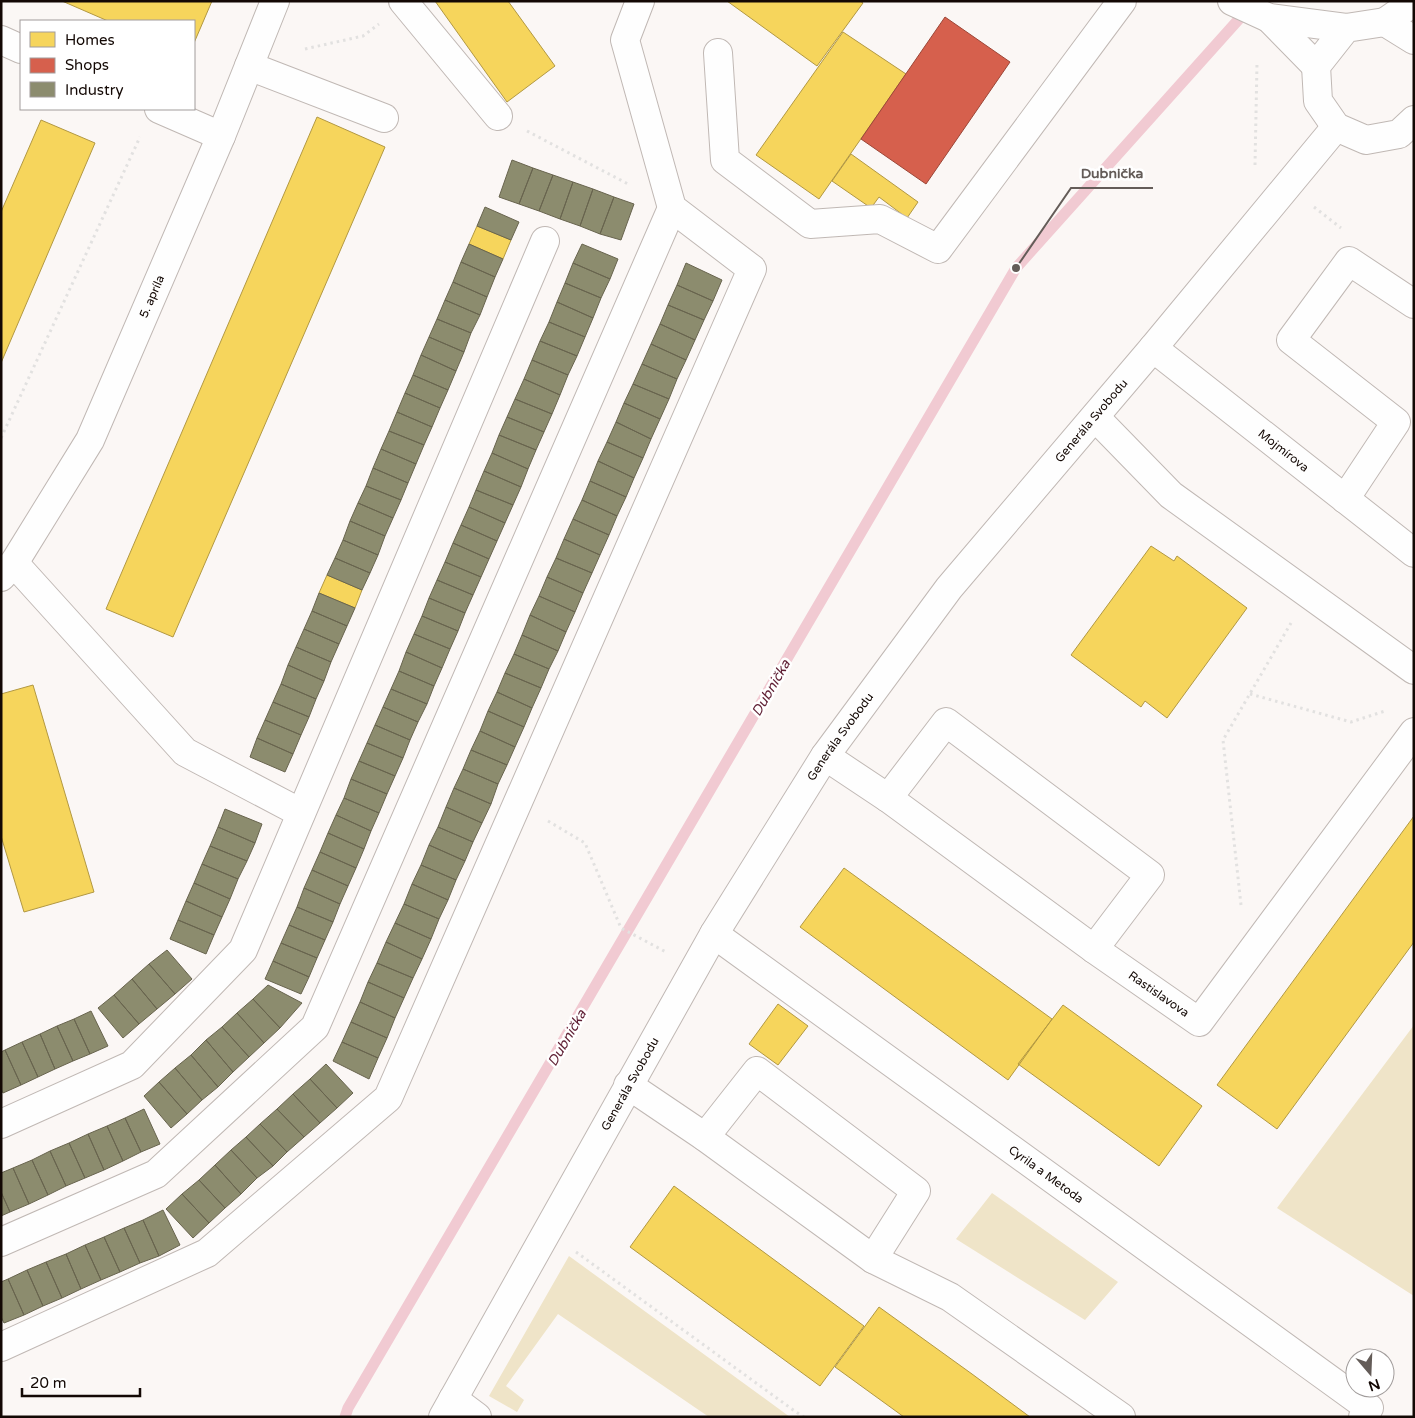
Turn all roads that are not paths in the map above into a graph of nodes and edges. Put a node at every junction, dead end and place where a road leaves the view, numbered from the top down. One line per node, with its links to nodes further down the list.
1 (275, 1): 14 (street, 5. apríla)
2 (403, 1): 17 (street)
3 (640, 1): 22 (street)
4 (1122, 1): 13 (street)
5 (1232, 1): 7 (street)
6 (1414, 2): 8 (street)
7 (1269, 18): 9 (street); 15 (street)
8 (1385, 22): 9 (street); 11 (street)
9 (1346, 28): 15 (street)
10 (1, 40): 12 (street)
11 (1414, 40)
12 (20, 49)
13 (718, 53)
14 (249, 66): 18 (street); 21 (street, 5. apríla)
15 (1316, 66): 20 (street)
16 (161, 110): 21 (street)
17 (498, 116)
18 (384, 118)
19 (1414, 120): 20 (street)
20 (1336, 127): 25 (street, Generála Svobodu)
21 (221, 136): 29 (street, 5. apríla)
22 (672, 208): 40 (street); 42 (street)
23 (545, 241): 34 (street)
24 (1414, 304): 27 (street)
25 (1153, 348): 26 (street, Generála Svobodu); 27 (street, Mojmírova)
26 (1094, 417): 30 (street); 32 (street, Generála Svobodu)
27 (1345, 499): 28 (street, Mojmírova)
28 (1414, 553)
29 (8, 570): 34 (street)
30 (1414, 670)
31 (1414, 732): 36 (street, Rastislavova)
32 (825, 756): 33 (street, Rastislavova); 35 (street, Generála Svobodu)
33 (888, 798): 36 (street, Rastislavova); 36 (street)
34 (301, 813): 38 (street)
35 (714, 934): 37 (street, Generála Svobodu); 46 (street, Cyrila a Metoda)
36 (1094, 949)
37 (628, 1085): 39 (street); 43 (street, Generála Svobodu)
38 (1, 1124)
39 (705, 1137): 41 (street); 41 (street)
40 (1, 1242)
41 (872, 1259): 45 (street)
42 (1, 1347)
43 (448, 1408): 44 (street)
44 (477, 1417)
45 (1121, 1417)
46 (1363, 1417)

